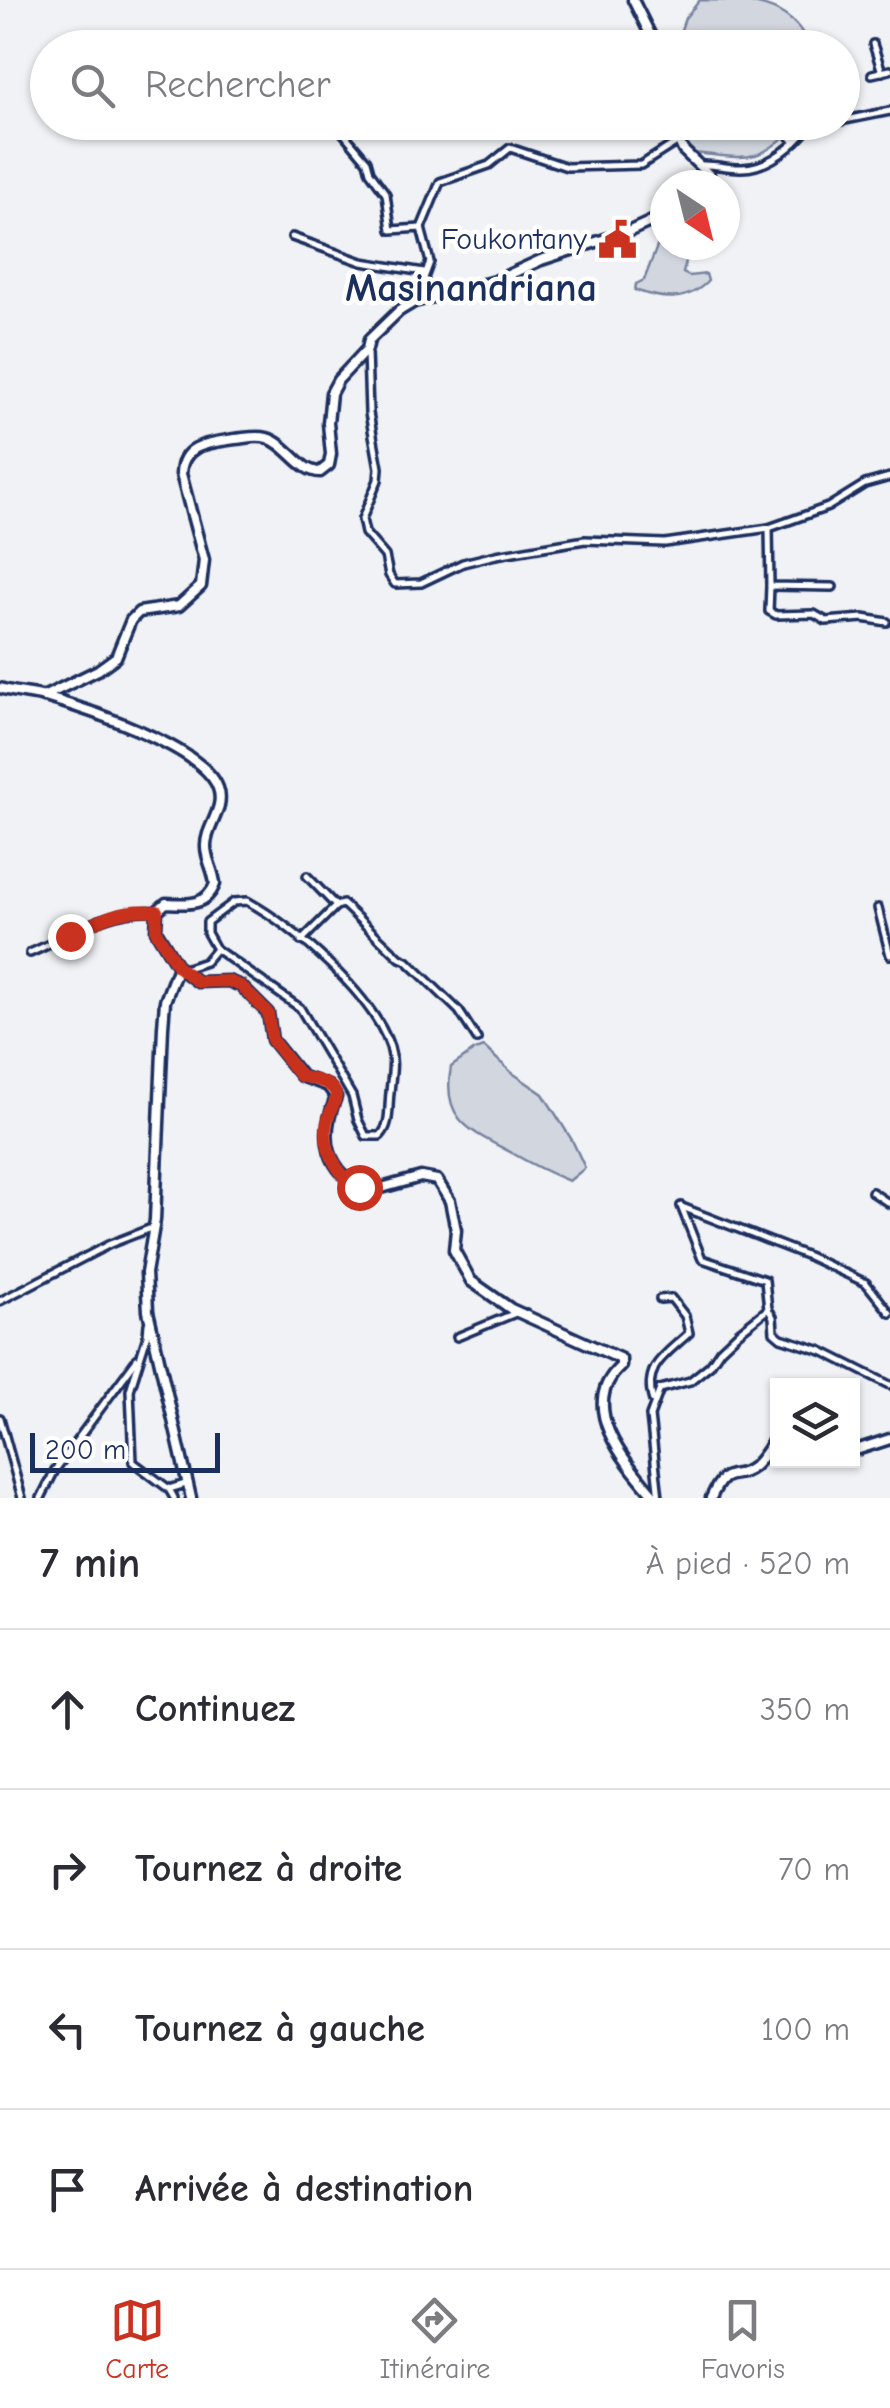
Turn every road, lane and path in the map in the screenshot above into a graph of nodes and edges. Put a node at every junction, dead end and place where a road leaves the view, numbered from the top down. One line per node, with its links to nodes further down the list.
1 (633, 0): 2 (street)
2 (648, 30)
3 (873, 44): 4 (street)
4 (886, 71): 5 (street)
5 (872, 74)
6 (890, 111): 7 (street)
7 (860, 117)
8 (349, 140): 14 (street)
9 (678, 142): 11 (street); 14 (street)
10 (795, 142): 11 (street)
11 (700, 164): 12 (street)
12 (705, 170)
13 (650, 221): 17 (street)
14 (420, 228): 16 (street)
15 (292, 237): 16 (street)
16 (424, 272): 17 (street)
17 (431, 296): 18 (street)
18 (367, 349): 20 (street); 25 (street)
19 (890, 477): 20 (street)
20 (769, 528): 21 (street)
21 (770, 586): 22 (street); 23 (street)
22 (832, 586)
23 (888, 622)
24 (0, 688): 25 (street)
25 (43, 696): 29 (street)
26 (307, 876): 27 (street)
27 (336, 906): 30 (street); 35 (street)
28 (878, 908): 33 (street)
29 (157, 911): 32 (street); 34 (street)
30 (301, 942): 31 (street); 31 (street)
31 (216, 949): 34 (street)
32 (30, 953)
33 (890, 955)
34 (181, 968): 38 (street); 43 (street)
35 (476, 1039)
36 (872, 1192): 37 (street)
37 (890, 1204)
38 (154, 1227): 40 (street); 42 (street)
39 (660, 1299): 48 (street)
40 (0, 1301)
41 (768, 1309): 44 (street); 47 (street); 48 (street)
42 (148, 1311): 46 (street); 53 (street)
43 (518, 1312): 45 (street); 59 (street)
44 (890, 1313)
45 (457, 1337)
46 (139, 1356): 54 (street); 56 (street)
47 (890, 1384)
48 (654, 1404): 59 (street)
49 (0, 1418): 55 (street)
50 (890, 1439): 52 (street)
51 (770, 1445): 60 (street)
52 (860, 1449)
53 (189, 1483): 54 (street); 58 (street)
54 (169, 1489): 57 (street)
55 (22, 1498)
56 (42, 1498)
57 (174, 1498)
58 (191, 1498)
59 (658, 1498)
60 (711, 1498)

